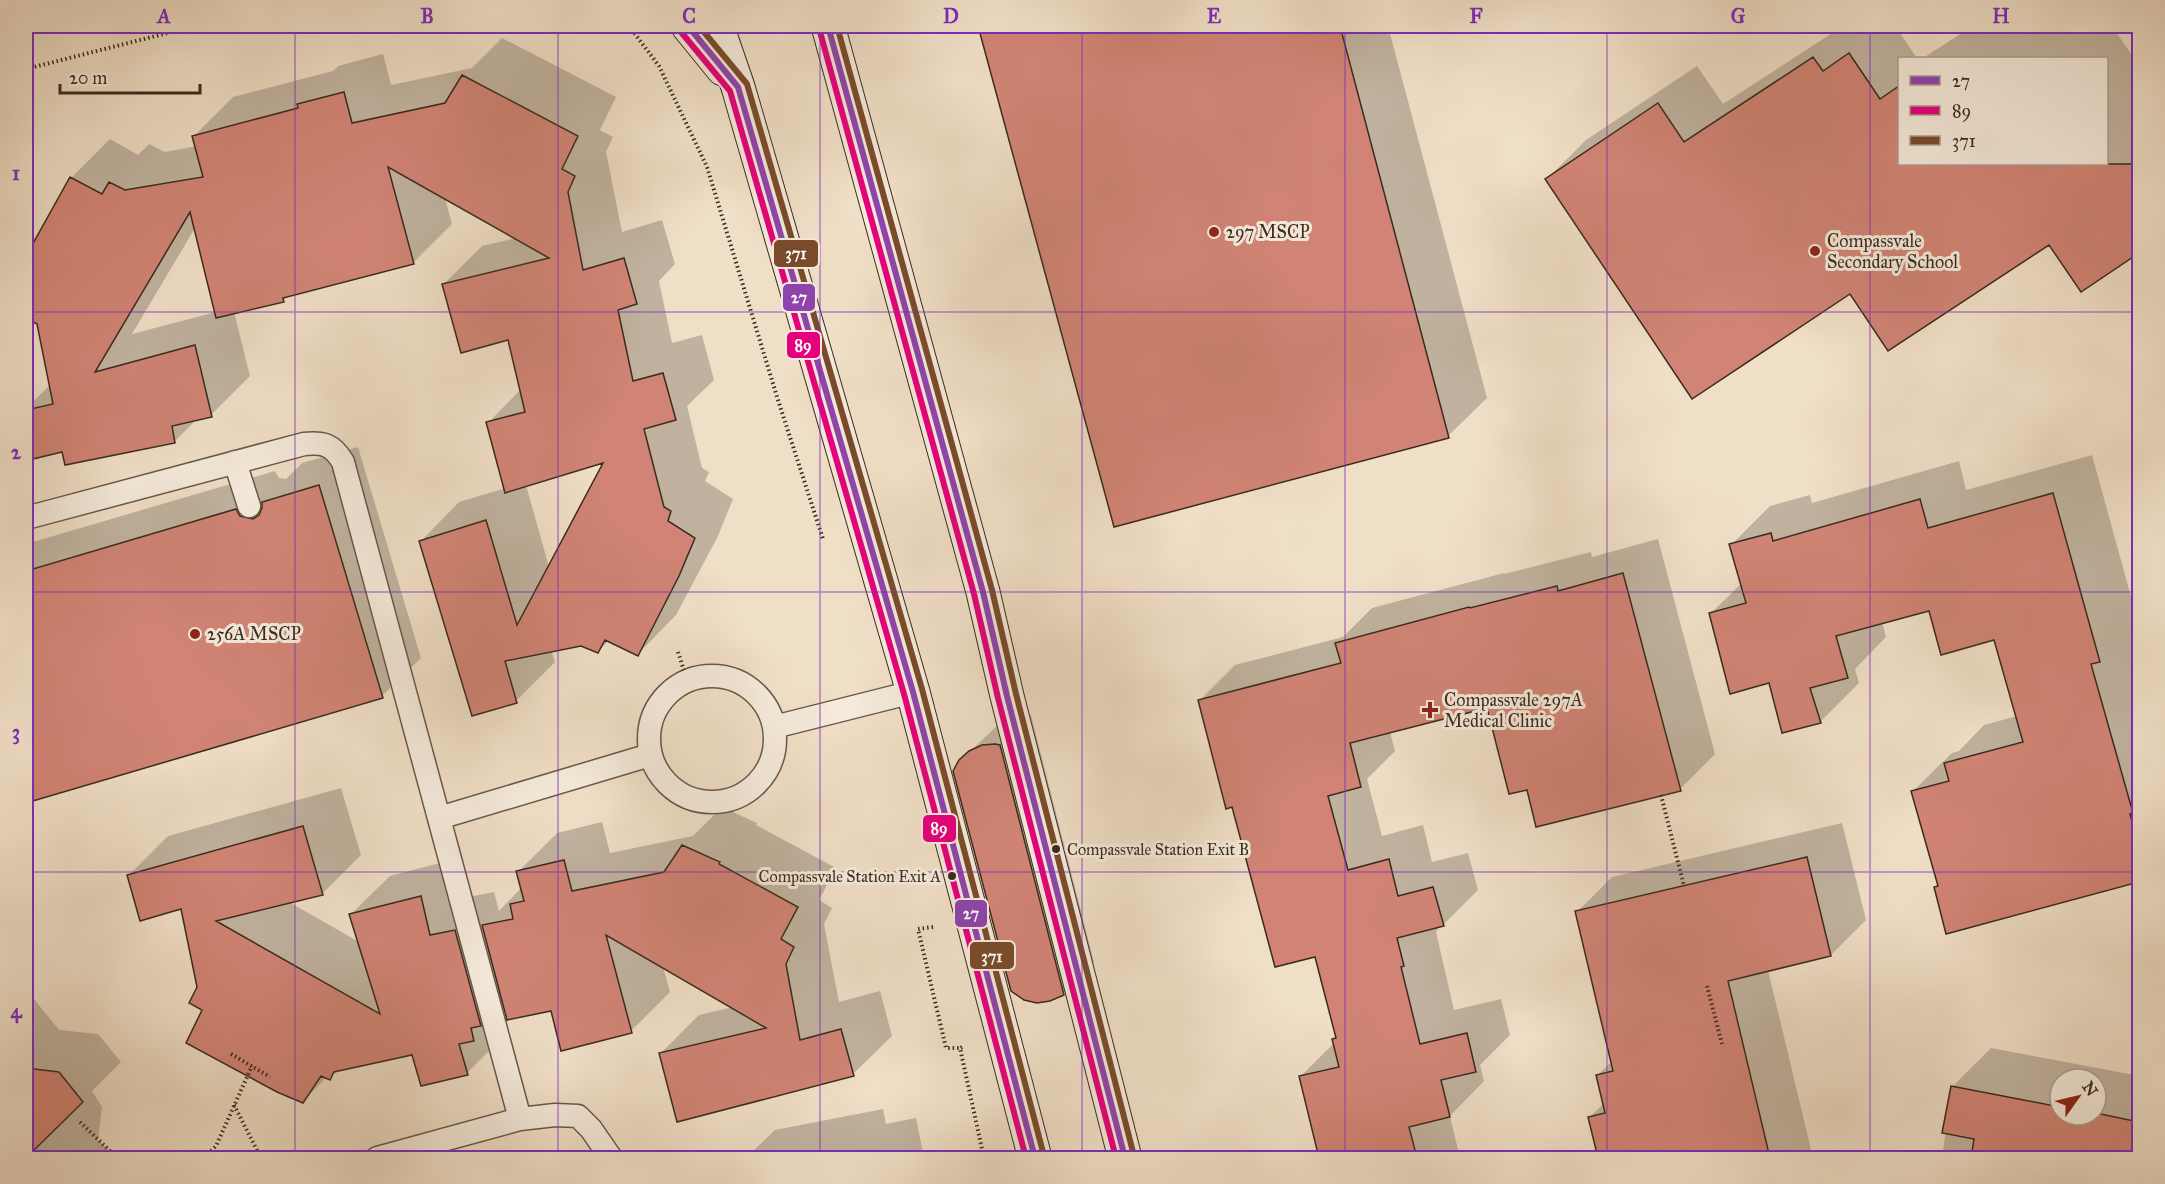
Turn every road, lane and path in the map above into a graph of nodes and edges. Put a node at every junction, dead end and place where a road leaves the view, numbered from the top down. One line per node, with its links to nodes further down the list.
1 (195, 26): 6 (path)
2 (629, 26): 11 (path)
3 (688, 26): 7 (street)
4 (717, 26): 7 (street)
5 (832, 30): 38 (street)
6 (26, 69)
7 (738, 87): 14 (street)
8 (235, 462): 9 (lane); 10 (lane); 18 (lane)
9 (249, 506)
10 (26, 518)
11 (824, 544)
12 (678, 652): 13 (path)
13 (687, 680): 15 (lane); 16 (lane)
14 (913, 692): 15 (lane); 37 (street)
15 (774, 727): 16 (lane)
16 (650, 755): 18 (lane)
17 (1661, 795): 19 (path)
18 (439, 818): 29 (lane)
19 (1684, 886)
20 (930, 916): 24 (path)
21 (1707, 986): 22 (path)
22 (1722, 1044)
23 (969, 1045): 24 (path)
24 (960, 1048): 36 (path)
25 (231, 1054): 26 (path)
26 (252, 1066): 27 (path); 28 (path)
27 (270, 1077)
28 (233, 1104): 32 (path); 33 (path)
29 (520, 1119): 34 (lane); 35 (lane)
30 (80, 1122): 31 (path)
31 (121, 1158)
32 (167, 1158)
33 (261, 1158)
34 (377, 1158)
35 (611, 1158)
36 (984, 1158)
37 (1035, 1158)
38 (1125, 1158)

